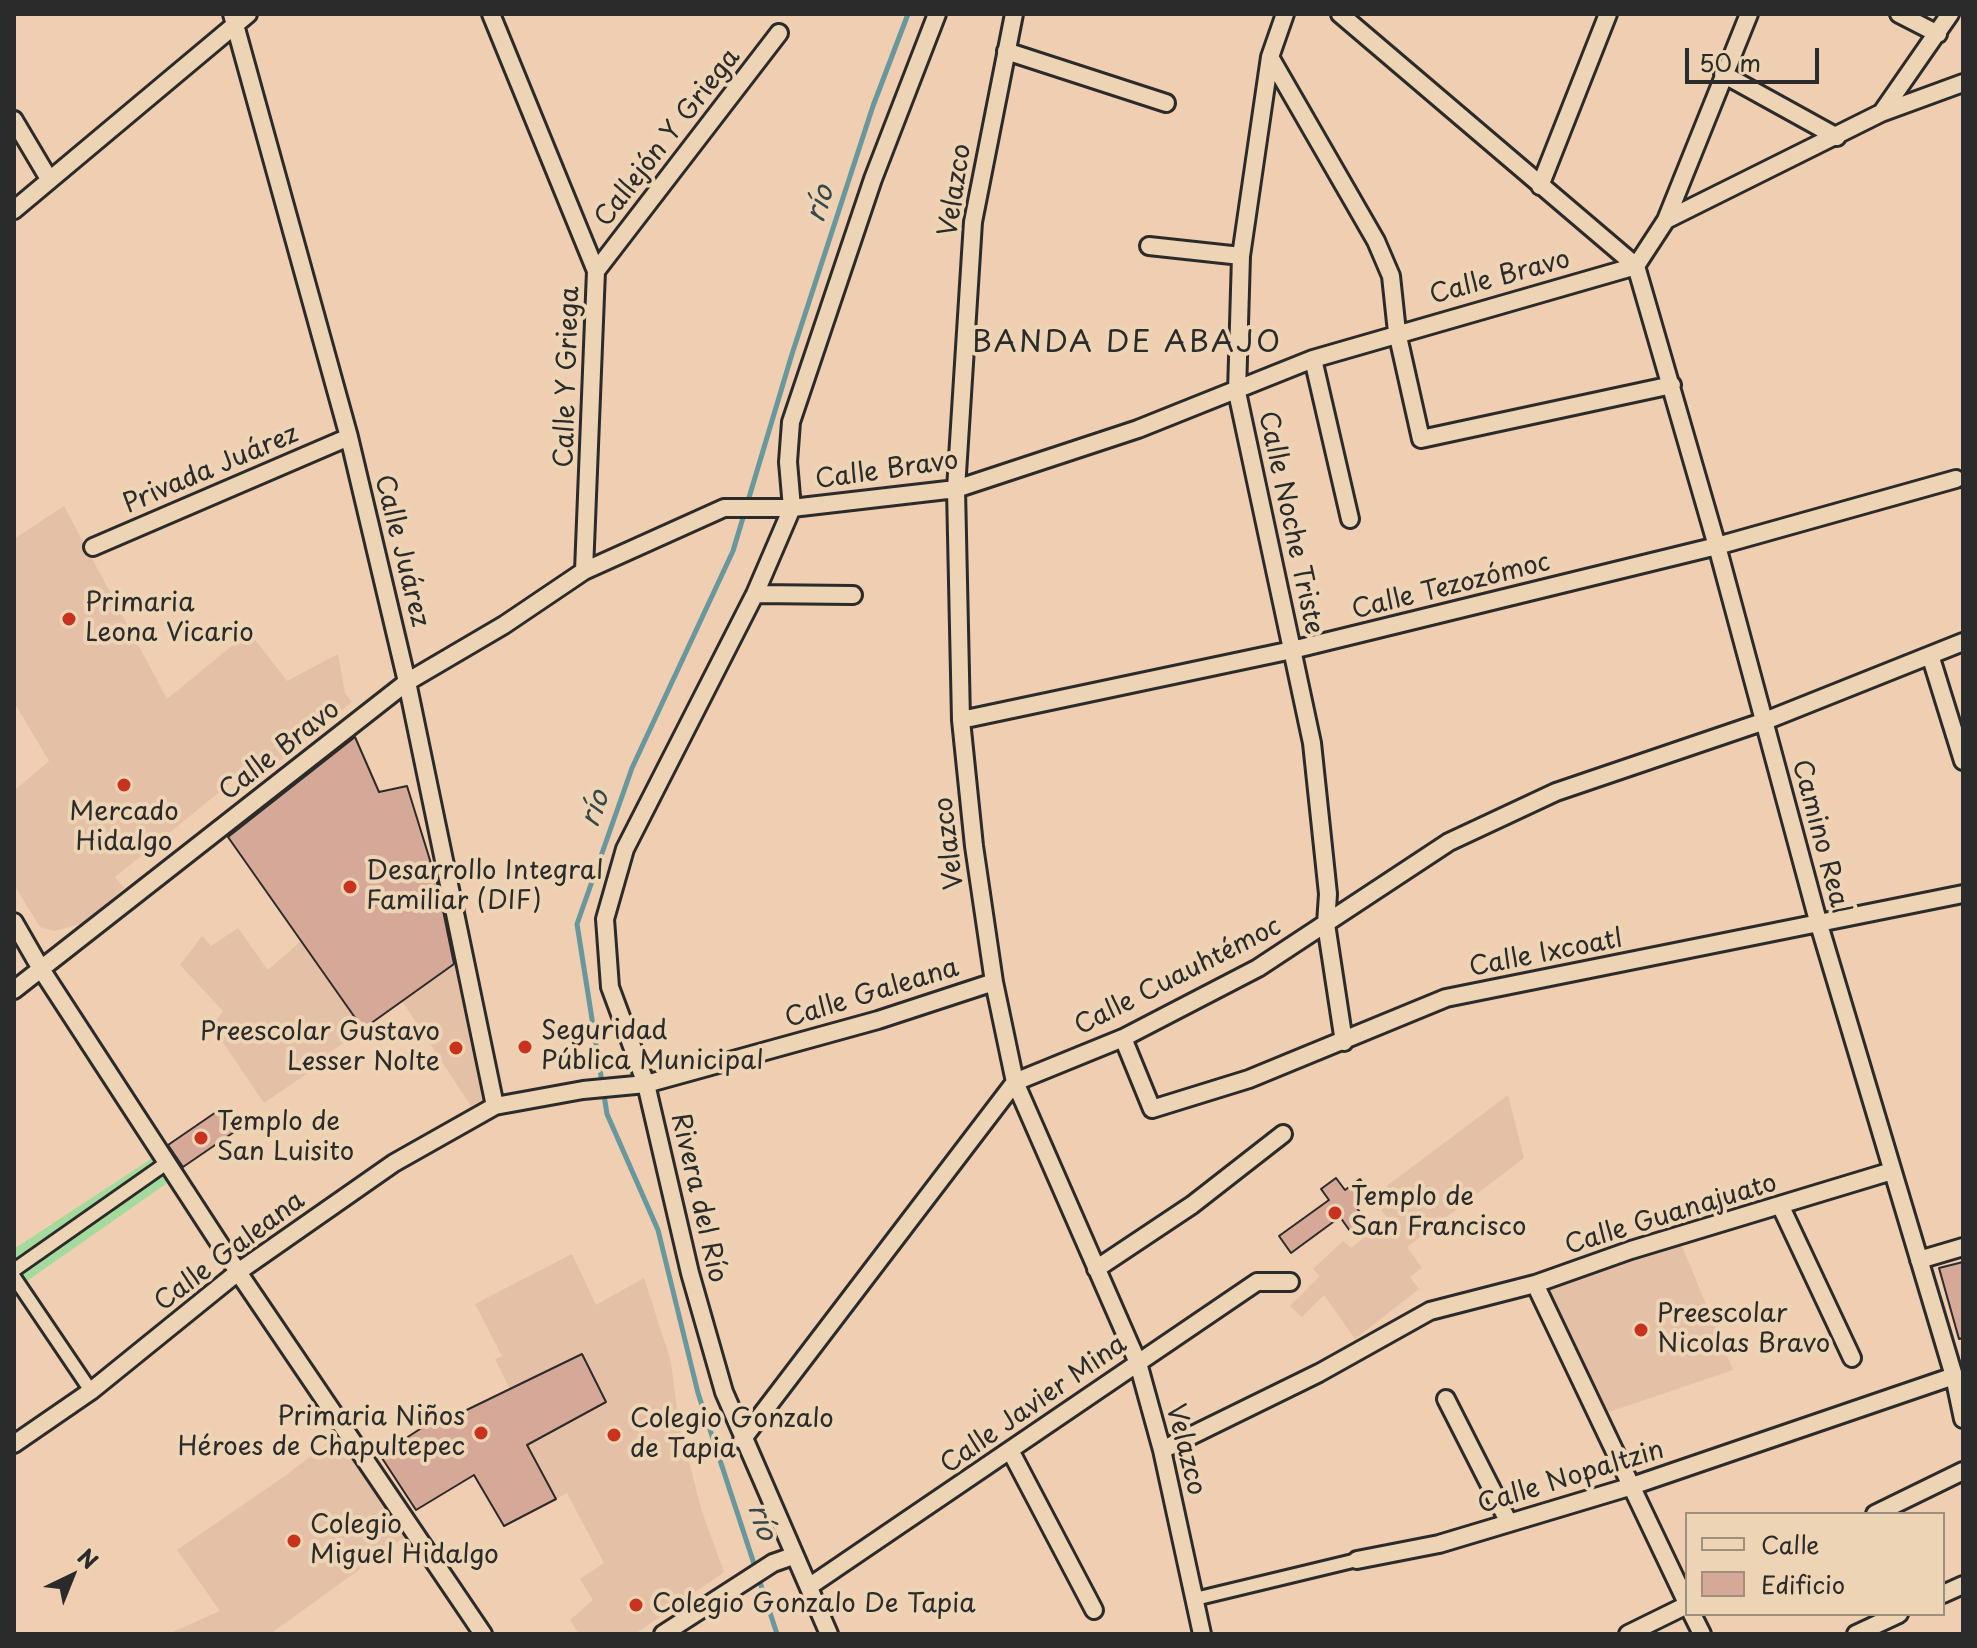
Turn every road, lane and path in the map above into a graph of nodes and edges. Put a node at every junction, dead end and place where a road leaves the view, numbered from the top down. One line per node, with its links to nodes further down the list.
1 (248, 14): 11 (street)
2 (491, 14): 29 (street, Calle Y Griega)
3 (937, 14): 37 (street)
4 (1014, 14): 14 (street, Velazco)
5 (1285, 14): 15 (street, Calle Noche Triste)
6 (1340, 14): 23 (street)
7 (1608, 14): 23 (street)
8 (1749, 14): 16 (street)
9 (1899, 14): 13 (street)
10 (1950, 14): 13 (street)
11 (232, 20): 22 (street); 34 (street, Calle Juárez)
12 (779, 33): 29 (street, Callejón Y Griega)
13 (1938, 34): 19 (street)
14 (1006, 51): 18 (street); 36 (street, Velazco)
15 (1270, 57): 27 (street, Calle Noche Triste); 30 (street)
16 (1723, 74): 21 (street); 25 (street)
17 (1963, 83): 19 (street)
18 (1166, 103)
19 (1881, 113): 21 (street)
20 (14, 120): 22 (street)
21 (1837, 137): 25 (street)
22 (49, 179): 24 (street)
23 (1540, 186): 28 (street)
24 (14, 210)
25 (1666, 220): 28 (street)
26 (1149, 246): 27 (street)
27 (1241, 256): 33 (street, Calle Noche Triste)
28 (1636, 266): 30 (street, Calle Bravo); 32 (street, Camino Real)
29 (596, 271): 41 (street, Calle Y Griega)
30 (1397, 332): 31 (street, Calle Bravo); 32 (street)
31 (1313, 359): 33 (street, Calle Bravo); 38 (street)
32 (1672, 385): 39 (street, Camino Real)
33 (1237, 392): 36 (street, Calle Bravo); 45 (street, Calle Noche Triste)
34 (349, 437): 40 (street, Privada Juárez); 47 (street, Calle Juárez)
35 (1956, 479): 39 (street, Calle Tezozómoc)
36 (956, 489): 37 (street, Calle Bravo); 48 (street, Velazco)
37 (788, 508): 41 (street, Calle Bravo); 42 (street, Rivera del Río)
38 (1350, 519)
39 (1717, 546): 45 (street, Calle Tezozómoc); 49 (street, Camino Real)
40 (93, 547)
41 (584, 571): 47 (street, Calle Bravo)
42 (755, 594): 43 (street); 61 (street, Rivera del Río)
43 (853, 595)
44 (1963, 642): 46 (street, Calle Cuauhtémoc)
45 (1292, 650): 48 (street, Calle Tezozómoc); 54 (street, Calle Noche Triste)
46 (1931, 658): 49 (street, Calle Cuauhtémoc); 50 (street)
47 (407, 682): 55 (street, Calle Bravo); 62 (street, Calle Juárez)
48 (961, 720): 56 (street, Velazco)
49 (1765, 721): 52 (street, Camino Real); 54 (street, Calle Cuauhtémoc)
50 (1963, 761)
51 (1963, 894): 52 (street, Calle Ixcoatl)
52 (1818, 921): 59 (street, Calle Ixcoatl); 65 (street, Camino Real)
53 (14, 922): 55 (street)
54 (1326, 924): 58 (street, Calle Cuauhtémoc); 59 (street, Calle Noche Triste)
55 (41, 969): 57 (street, Calle Bravo); 64 (street)
56 (994, 982): 60 (street, Velazco); 61 (street, Calle Galeana)
57 (14, 990)
58 (1123, 1038): 59 (street, Calle Ixcoatl); 60 (street, Calle Cuauhtémoc)
59 (1344, 1042)
60 (1015, 1082): 69 (street, Velazco); 81 (street)
61 (639, 1086): 62 (street, Calle Galeana); 81 (street, Rivera del Río)
62 (495, 1106): 71 (street, Calle Galeana)
63 (1283, 1134): 69 (street)
64 (168, 1162): 70 (street); 71 (street)
65 (1892, 1171): 66 (street, Calle Guanajuato); 68 (street, Camino Real)
66 (1781, 1207): 74 (street, Calle Guanajuato); 75 (street)
67 (1963, 1247): 68 (street)
68 (1919, 1260): 77 (street, Camino Real)
69 (1096, 1269): 76 (street, Velazco)
70 (14, 1270)
71 (238, 1272): 78 (street, Calle Galeana); 99 (street)
72 (14, 1277): 78 (street)
73 (1290, 1282): 76 (street, Calle Javier Mina)
74 (1535, 1284): 83 (street, Calle Guanajuato); 86 (street)
75 (1852, 1358)
76 (1138, 1363): 83 (street, Velazco); 84 (street, Calle Javier Mina)
77 (1954, 1376): 80 (street, Camino Real); 86 (street, Calle Nopaltzin)
78 (91, 1391): 82 (street, Calle Galeana)
79 (1446, 1399): 88 (street)
80 (1963, 1419)
81 (742, 1440): 89 (street, Rivera del Río)
82 (14, 1444)
83 (1162, 1450): 92 (street, Velazco)
84 (1011, 1452): 91 (street, Calle Javier Mina); 95 (street)
85 (1963, 1471): 87 (street)
86 (1629, 1487): 88 (street, Calle Nopaltzin); 93 (street)
87 (1879, 1512)
88 (1509, 1523): 90 (street, Calle Nopaltzin)
89 (793, 1556): 91 (street, Rivera del Río); 100 (street)
90 (1357, 1560): 92 (street, Calle Nopaltzin)
91 (810, 1586): 98 (street, Rivera del Río)
92 (1195, 1599): 101 (street, Velazco)
93 (1685, 1600)
94 (1685, 1605): 102 (street)
95 (1094, 1610)
96 (1693, 1616): 103 (street)
97 (1895, 1616): 104 (street)
98 (825, 1632)
99 (483, 1634)
100 (663, 1634)
101 (1202, 1634)
102 (1628, 1634)
103 (1702, 1634)
104 (1856, 1634)

